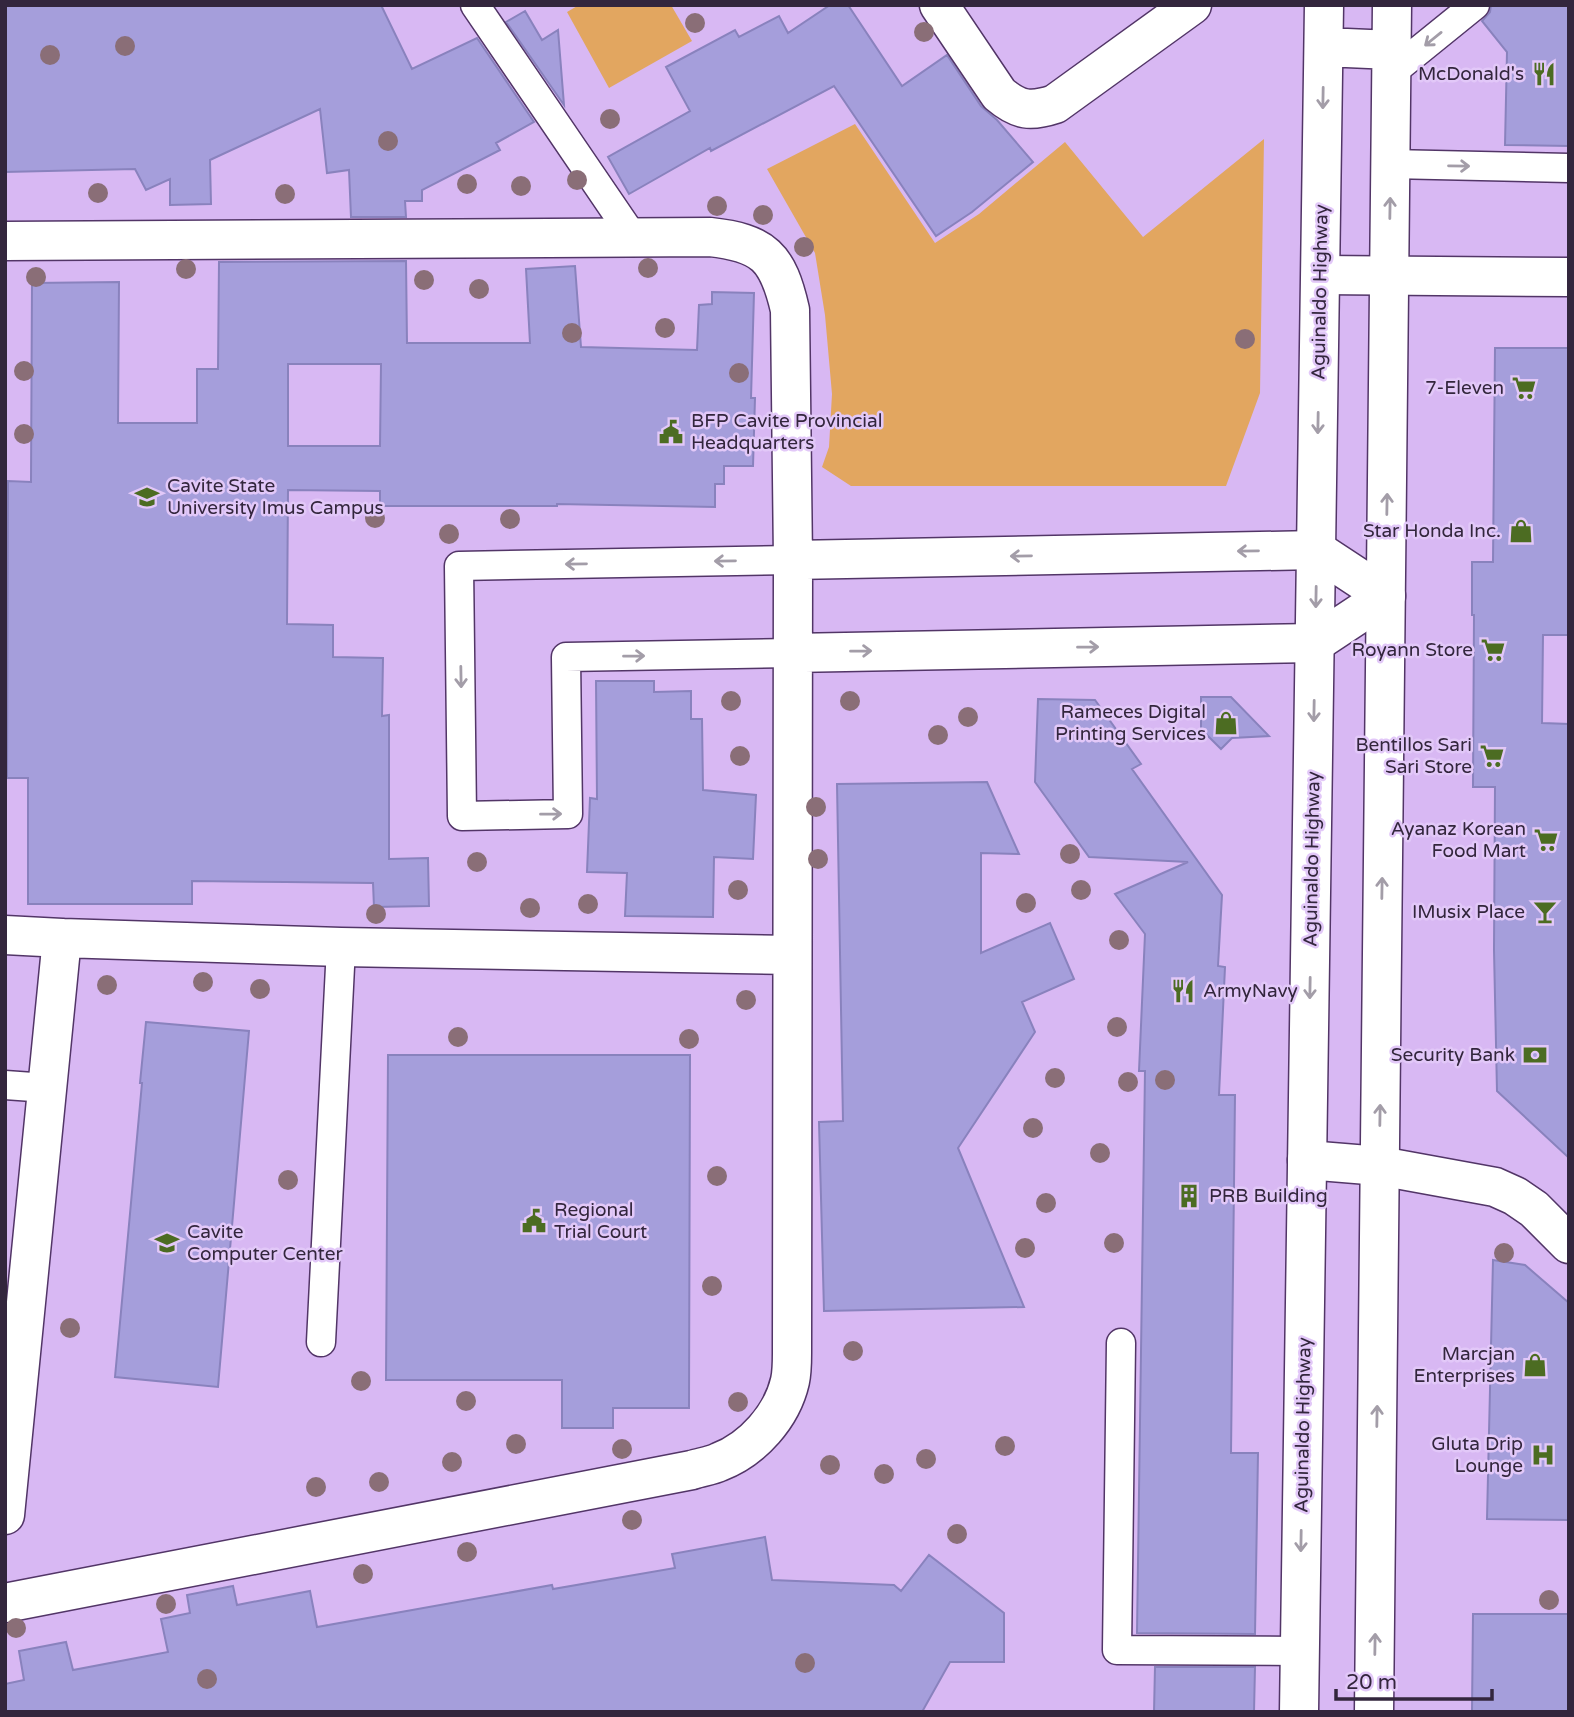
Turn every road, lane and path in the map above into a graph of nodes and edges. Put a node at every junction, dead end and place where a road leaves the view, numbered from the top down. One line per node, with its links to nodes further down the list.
1 (475, 5): 11 (lane)
2 (940, 5): 3 (main road)
3 (1192, 5)
4 (1324, 5): 7 (main road, Aguinaldo Highway)
5 (1392, 5): 8 (main road)
6 (1475, 5): 8 (lane, one-way to 8)
7 (1324, 47): 8 (main road); 13 (main road, Aguinaldo Highway, one-way to 13)
8 (1391, 61): 9 (main road)
9 (1390, 164): 10 (lane, one-way to 10); 15 (main road, one-way to 9)
10 (1569, 168)
11 (633, 237): 12 (main road); 17 (main road)
12 (5, 241)
13 (1321, 275): 15 (main road); 16 (main road, Aguinaldo Highway, one-way to 16)
14 (1569, 276): 15 (main road)
15 (1389, 277): 18 (main road, one-way to 15)
16 (1317, 550): 17 (main road, one-way to 17); 18 (main road); 19 (main road, Aguinaldo Highway, one-way to 19)
17 (793, 560): 20 (main road); 20 (lane, one-way to 20)
18 (1386, 596): 19 (main road); 28 (main road, one-way to 18)
19 (1315, 643): 20 (main road, one-way to 19); 27 (main road, Aguinaldo Highway, one-way to 27)
20 (792, 653): 24 (main road)
21 (5, 934): 22 (main road)
22 (62, 938): 23 (main road); 26 (main road)
23 (341, 947): 24 (main road); 30 (lane)
24 (792, 955): 33 (main road)
25 (5, 1085): 26 (lane)
26 (47, 1088): 32 (main road)
27 (1307, 1160): 28 (main road); 34 (main road, Aguinaldo Highway, one-way to 34)
28 (1380, 1167): 29 (main road); 36 (main road, one-way to 28)
29 (1569, 1244)
30 (321, 1342)
31 (1121, 1343): 34 (lane)
32 (5, 1515)
33 (5, 1603)
34 (1300, 1651): 35 (main road, Aguinaldo Highway)
35 (1298, 1712)
36 (1374, 1712)

